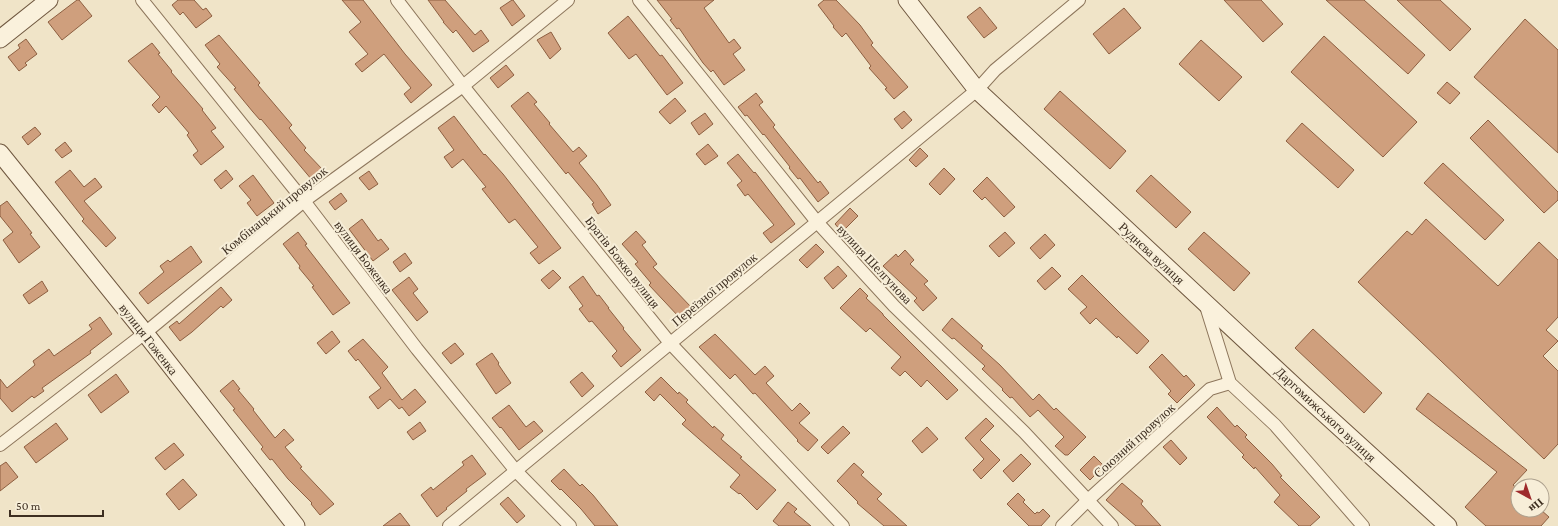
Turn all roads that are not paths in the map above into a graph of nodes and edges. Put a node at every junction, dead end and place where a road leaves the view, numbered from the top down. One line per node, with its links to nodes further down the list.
1 (49, 0): 8 (street)
2 (142, 0): 12 (street, вулиця Боженка)
3 (397, 0): 9 (street, Братів Божко вулиця)
4 (568, 0): 9 (street, Комбінацький провулок)
5 (639, 0): 13 (street, вулиця Шелгунова)
6 (907, 0): 10 (street, Руднєва вулиця)
7 (1079, 0): 10 (street, Переїзної провулок)
8 (0, 39)
9 (464, 86): 12 (street, Комбінацький провулок); 16 (street, Братів Божко вулиця)
10 (977, 90): 13 (street, Переїзної провулок); 14 (street, Руднєва вулиця)
11 (0, 153): 15 (street, вулиця Гоженка)
12 (304, 201): 15 (street, Комбінацький провулок); 19 (street, вулиця Боженка)
13 (817, 222): 16 (street, Переїзної провулок); 20 (street, вулиця Шелгунова)
14 (1205, 302): 17 (street, Руднєва вулиця); 28 (street, Даргомижського вулиця)
15 (146, 333): 18 (street, Комбінацький провулок); 21 (street, вулиця Гоженка)
16 (670, 343): 19 (street, Переїзної провулок); 24 (street, Братів Божко вулиця)
17 (1230, 382): 20 (street, Союзний провулок); 27 (street, Руднєва вулиця)
18 (0, 445)
19 (516, 471): 22 (street, Переїзної провулок); 23 (street, вулиця Боженка)
20 (1087, 501): 25 (street, Союзний провулок); 26 (street, вулиця Шелгунова)
21 (296, 526)
22 (449, 526)
23 (570, 526)
24 (843, 526)
25 (1062, 526)
26 (1112, 526)
27 (1363, 526)
28 (1448, 526)

